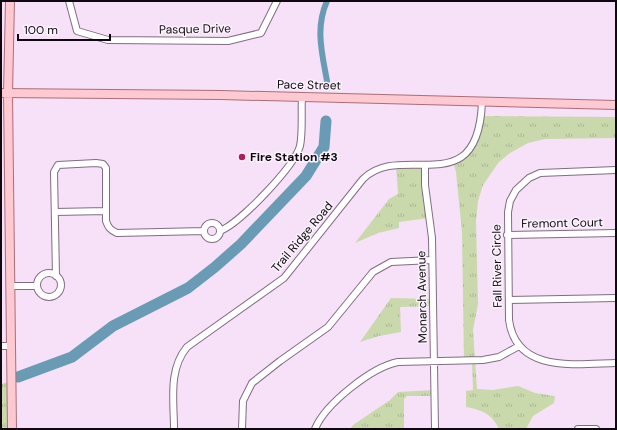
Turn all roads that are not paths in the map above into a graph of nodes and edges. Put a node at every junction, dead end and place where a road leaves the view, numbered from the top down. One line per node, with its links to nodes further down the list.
1 (10, 1): 4 (main road)
2 (69, 1): 3 (street, Pasque Drive)
3 (277, 1)
4 (5, 93): 5 (main road, Pace Street); 18 (main road)
5 (302, 97): 6 (main road, Pace Street); 13 (street)
6 (482, 102): 7 (main road, Pace Street); 8 (street, Trail Ridge Road)
7 (616, 105)
8 (425, 166): 16 (street, Monarch Avenue); 28 (street, Trail Ridge Road)
9 (616, 170): 15 (street, Fall River Circle)
10 (106, 211): 11 (street); 11 (street); 12 (street)
11 (55, 212): 17 (street)
12 (204, 231): 13 (street); 13 (street)
13 (220, 231)
14 (616, 233): 15 (street, Fremont Court)
15 (508, 235): 21 (street, Fall River Circle)
16 (432, 260): 25 (street, Monarch Avenue); 29 (street)
17 (56, 276): 19 (street); 19 (street)
18 (10, 286): 19 (street); 23 (main road)
19 (36, 286)
20 (616, 298): 21 (street)
21 (509, 300): 24 (street, Fall River Circle)
22 (1, 346): 23 (street)
23 (11, 346): 27 (main road)
24 (519, 346): 25 (street); 26 (street, Fall River Circle)
25 (434, 361): 30 (street); 31 (street, Monarch Avenue)
26 (616, 363)
27 (12, 429)
28 (174, 429)
29 (242, 429)
30 (315, 429)
31 (435, 429)
32 (578, 429): 33 (street)
33 (596, 429)

